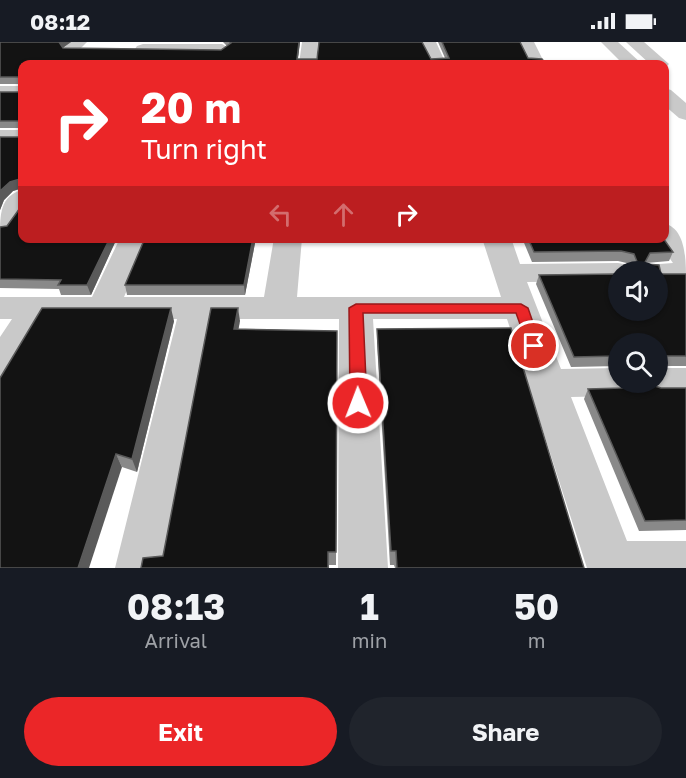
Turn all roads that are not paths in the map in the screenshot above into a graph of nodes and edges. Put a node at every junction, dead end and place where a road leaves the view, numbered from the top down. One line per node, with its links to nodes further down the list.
1 (310, 42): 10 (street)
2 (428, 42): 11 (street)
3 (526, 42): 12 (street)
4 (609, 42): 13 (street)
5 (634, 42): 14 (street)
6 (82, 47): 9 (street)
7 (129, 49): 8 (street)
8 (221, 52)
9 (61, 60)
10 (308, 60)
11 (436, 60)
12 (535, 60)
13 (629, 60)
14 (655, 60)
15 (0, 92): 16 (street)
16 (18, 92)
17 (669, 99): 18 (street)
18 (686, 114)
19 (0, 137): 20 (street)
20 (18, 137)
21 (18, 203): 22 (street)
22 (0, 227)
23 (669, 237): 26 (street)
24 (133, 243): 33 (street)
25 (287, 243): 35 (street)
26 (686, 259)
27 (608, 272): 30 (street)
28 (668, 272): 29 (street)
29 (686, 272)
30 (508, 273): 36 (street); 41 (street)
31 (0, 308): 32 (street)
32 (35, 308): 33 (street); 37 (street)
33 (103, 308): 34 (street)
34 (196, 308): 35 (street); 44 (street)
35 (279, 308): 36 (street)
36 (356, 308): 45 (street)
37 (0, 367)
38 (608, 382): 41 (street)
39 (668, 382): 40 (street)
40 (686, 382)
41 (547, 383): 43 (street)
42 (686, 565): 43 (street)
43 (611, 567)
44 (140, 568)
45 (363, 568)

